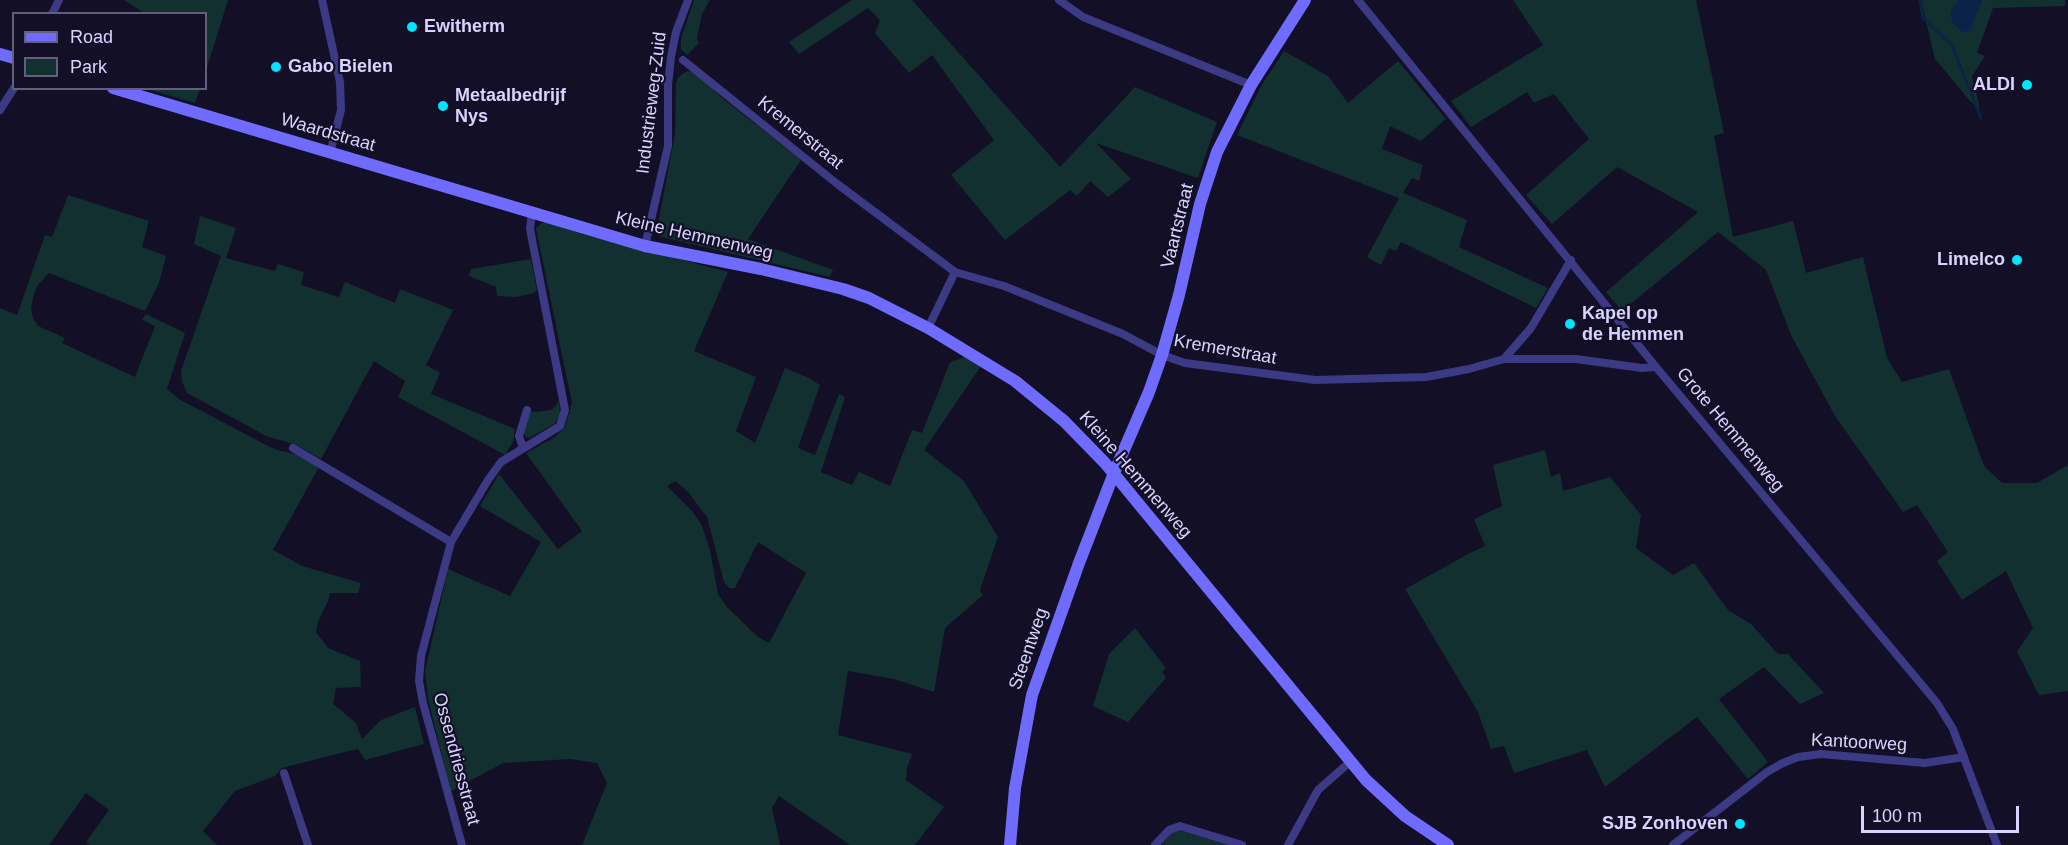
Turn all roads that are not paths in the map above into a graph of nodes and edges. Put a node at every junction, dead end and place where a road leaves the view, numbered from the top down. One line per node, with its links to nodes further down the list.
1 (322, 0): 11 (street)
2 (688, 0): 13 (street, Industrieweg-Zuid)
3 (1059, 0): 7 (street)
4 (1305, 0): 7 (street, Vaartstraat)
5 (1358, 0): 14 (street, Grote Hemmenweg)
6 (683, 60): 15 (street, Kremerstraat)
7 (1251, 85): 17 (street, Vaartstraat)
8 (13, 90): 10 (street)
9 (120, 90): 11 (street, Waardstraat)
10 (0, 110)
11 (330, 153): 12 (street, Waardstraat)
12 (532, 213): 13 (street, Kleine Hemmenweg); 22 (street, Ossendriesstraat)
13 (645, 246): 16 (street, Kleine Hemmenweg)
14 (1571, 260): 18 (street); 19 (street, Grote Hemmenweg)
15 (955, 272): 16 (street); 17 (street, Kremerstraat)
16 (928, 328): 23 (street, Kleine Hemmenweg)
17 (1162, 355): 18 (street, Kremerstraat); 23 (street, Vaartstraat)
18 (1504, 359): 19 (street, Kremerstraat)
19 (1656, 367): 25 (street, Grote Hemmenweg)
20 (527, 410): 22 (street)
21 (293, 448): 24 (street)
22 (522, 448): 24 (street, Ossendriesstraat)
23 (1114, 473): 26 (street, Kleine Hemmenweg); 30 (street, Steentweg)
24 (451, 542): 29 (street, Ossendriesstraat)
25 (1964, 758): 35 (street, Kantoorweg); 36 (street, Grote Hemmenweg)
26 (1351, 761): 33 (street); 34 (street, Kleine Hemmenweg)
27 (284, 773): 28 (street)
28 (308, 845)
29 (462, 845)
30 (1010, 845)
31 (1155, 845): 32 (street)
32 (1242, 845)
33 (1288, 845)
34 (1446, 845)
35 (1672, 845)
36 (1997, 845)

